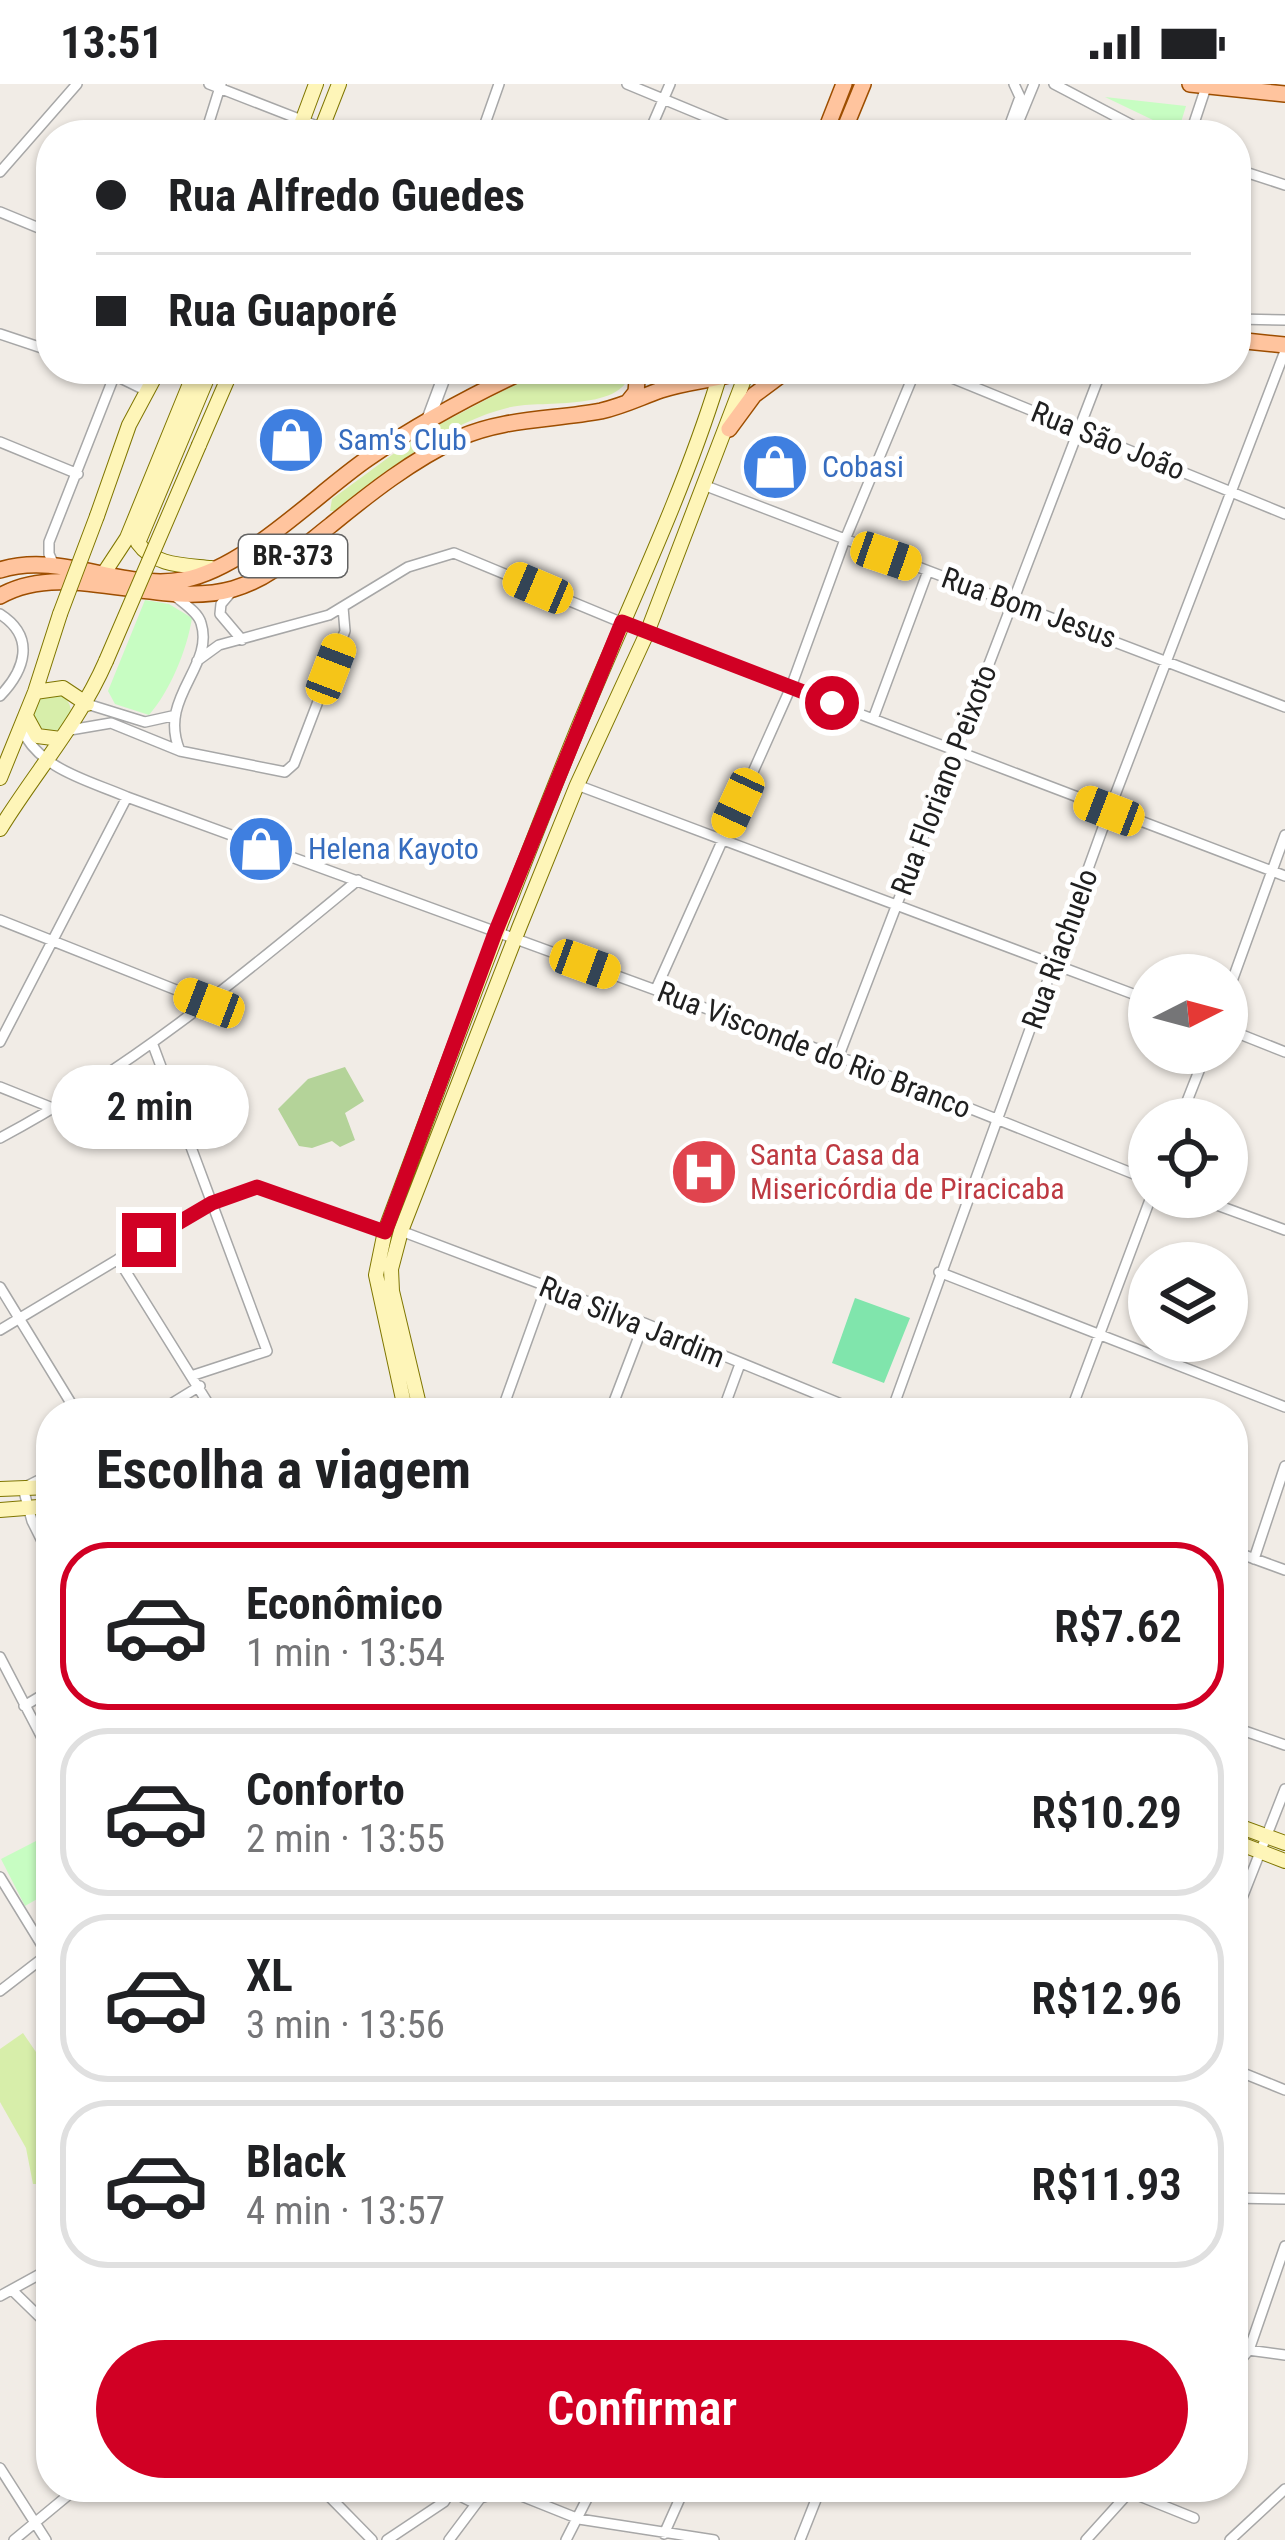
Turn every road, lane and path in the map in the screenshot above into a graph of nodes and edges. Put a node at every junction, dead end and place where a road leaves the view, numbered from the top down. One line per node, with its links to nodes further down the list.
1 (77, 84): 17 (street)
2 (316, 84): 20 (main road)
3 (339, 84): 21 (main road)
4 (499, 84): 22 (street)
5 (628, 84): 16 (street)
6 (670, 84): 16 (street)
7 (844, 84): 25 (main road)
8 (862, 84): 26 (main road)
9 (1014, 84): 27 (street)
10 (1034, 84): 28 (street)
11 (1054, 84): 29 (street)
12 (1190, 84): 13 (main road)
13 (1206, 85): 15 (main road); 30 (street)
14 (216, 86): 18 (street); 19 (street)
15 (1285, 94)
16 (664, 100): 23 (street); 24 (street)
17 (47, 120)
18 (208, 120)
19 (284, 120)
20 (303, 120)
21 (324, 120)
22 (486, 120)
23 (655, 120)
24 (713, 120)
25 (830, 120)
26 (848, 120)
27 (1014, 120)
28 (1017, 120)
29 (1122, 120)
30 (1195, 120)
31 (36, 132): 32 (street)
32 (0, 172)
33 (1251, 174): 34 (street)
34 (1285, 185)
35 (0, 212): 36 (street)
36 (36, 227)
37 (1251, 319): 38 (street)
38 (1285, 320)
39 (0, 334): 41 (street)
40 (1251, 343): 42 (main road)
41 (36, 346)
42 (1285, 349): 67 (street, Rua Riachuelo)
43 (111, 384): 65 (street)
44 (136, 384): 59 (street)
45 (149, 384): 59 (main road)
46 (190, 384): 74 (main road)
47 (205, 384): 71 (main road)
48 (225, 384): 89 (main road, bridge)
49 (441, 384): 61 (street)
50 (494, 384): 61 (main road, BR-373)
51 (637, 384): 60 (main road)
52 (684, 384): 60 (main road, BR-373)
53 (718, 384): 81 (main road)
54 (744, 384): 62 (main road)
55 (769, 384): 62 (main road)
56 (910, 384): 69 (street)
57 (967, 384): 63 (street, Rua São João)
58 (1096, 384): 63 (street, Rua Floriano Peixoto)
59 (145, 390): 87 (main road, bridge)
60 (626, 405): 75 (main road, BR-373)
61 (428, 420): 71 (main road, BR-373)
62 (729, 428): 66 (main road)
63 (1077, 428): 67 (street, Rua São João); 78 (street, Rua Floriano Peixoto)
64 (0, 442): 65 (street)
65 (78, 474): 70 (street)
66 (706, 486): 69 (street, Rua Bom Jesus); 82 (main road)
67 (1231, 492): 68 (street, Rua São João); 84 (street, Rua Riachuelo)
68 (1285, 514)
69 (844, 542): 73 (street, Rua Bom Jesus); 86 (street)
70 (55, 567): 72 (main road, BR-373); 74 (main road, BR-373)
71 (211, 568): 74 (main road, BR-373)
72 (0, 570)
73 (928, 571): 78 (street, Rua Bom Jesus); 92 (street)
74 (104, 573)
75 (234, 589): 77 (main road, BR-373); 83 (street)
76 (0, 596): 77 (main road, BR-373)
77 (175, 596): 85 (street)
78 (1015, 602): 84 (street, Rua Bom Jesus); 96 (street, Rua Floriano Peixoto)
79 (343, 607): 81 (street); 83 (street); 95 (street)
80 (0, 614): 88 (street)
81 (622, 622): 82 (street); 110 (main road)
82 (647, 633): 86 (street); 99 (main road)
83 (242, 640): 85 (street)
84 (1169, 660): 90 (street, Rua Bom Jesus); 101 (street, Rua Riachuelo)
85 (197, 662): 91 (street)
86 (791, 687): 92 (street); 104 (street)
87 (35, 692): 89 (main road); 93 (main road)
88 (0, 696)
89 (87, 704): 91 (street); 94 (main road)
90 (1285, 706)
91 (172, 716): 95 (street)
92 (873, 718): 96 (street)
93 (23, 722): 94 (main road); 97 (street); 98 (main road)
94 (66, 735): 95 (street); 97 (main road)
95 (180, 751)
96 (955, 752): 101 (street); 108 (street, Rua Floriano Peixoto)
97 (44, 760): 100 (street, Rua Visconde do Rio Branco); 102 (main road)
98 (0, 778)
99 (577, 785): 104 (street); 111 (main road)
100 (127, 797): 107 (street, Rua Visconde do Rio Branco); 112 (street)
101 (1109, 811): 105 (street); 114 (street, Rua Riachuelo)
102 (0, 829)
103 (1285, 835): 105 (street)
104 (720, 842): 108 (street); 115 (street)
105 (1270, 870): 106 (street); 113 (street)
106 (1285, 876)
107 (358, 880): 110 (street, Rua Visconde do Rio Branco); 117 (street)
108 (896, 903): 114 (street); 122 (street, Rua Floriano Peixoto)
109 (0, 920): 112 (street)
110 (495, 933): 111 (street, Rua Visconde do Rio Branco); 132 (main road)
111 (515, 939): 115 (street, Rua Visconde do Rio Branco); 132 (main road)
112 (52, 942): 117 (street); 119 (street)
113 (1241, 954)
114 (1056, 965): 116 (street); 125 (street, Rua Riachuelo)
115 (656, 989): 122 (street, Rua Visconde do Rio Branco)
116 (1128, 992)
117 (209, 1003): 120 (street)
118 (1248, 1037): 121 (street)
119 (0, 1042)
120 (153, 1045): 124 (street); 128 (street)
121 (1285, 1052)
122 (838, 1058): 125 (street, Rua Visconde do Rio Branco)
123 (0, 1088): 124 (street)
124 (55, 1109): 126 (street)
125 (997, 1120): 127 (street, Rua Visconde do Rio Branco); 134 (street, Rua Riachuelo)
126 (0, 1138)
127 (1128, 1172)
128 (212, 1203): 132 (street, Rua Silva Jardim); 133 (street, Rua Silva Jardim); 142 (street)
129 (1248, 1216): 131 (street)
130 (1142, 1218): 140 (street)
131 (1285, 1230)
132 (393, 1231): 136 (street, Rua Silva Jardim); 147 (main road)
133 (118, 1259): 137 (street, Rua Silva Jardim); 142 (street)
134 (939, 1272): 140 (street); 152 (street, Rua Riachuelo)
135 (0, 1287): 137 (street)
136 (546, 1288): 138 (street, Rua Silva Jardim); 148 (street)
137 (19, 1318): 139 (street, Rua Silva Jardim); 144 (street)
138 (644, 1323): 141 (street, Rua Silva Jardim); 149 (street)
139 (0, 1330)
140 (1101, 1334): 153 (street); 154 (street)
141 (740, 1364): 150 (street); 151 (street, Rua Silva Jardim)
142 (194, 1376): 143 (street)
143 (200, 1387): 145 (street); 146 (street)
144 (68, 1398)
145 (181, 1398)
146 (206, 1398)
147 (412, 1398)
148 (506, 1398)
149 (615, 1398)
150 (728, 1398)
151 (825, 1398)
152 (896, 1398)
153 (1076, 1398)
154 (1285, 1407)
155 (1285, 1466): 165 (street)
156 (36, 1482): 157 (street)
157 (23, 1488): 158 (main road); 159 (main road); 160 (street)
158 (36, 1488)
159 (0, 1489)
160 (27, 1508): 161 (main road); 162 (main road); 163 (street)
161 (36, 1508)
162 (0, 1510)
163 (36, 1527)
164 (1248, 1557): 165 (street)
165 (1254, 1559): 166 (street)
166 (1285, 1570)
167 (0, 1657): 169 (street)
168 (36, 1699): 169 (street)
169 (24, 1706): 170 (street)
170 (36, 1728)
171 (1248, 1732): 172 (street)
172 (1285, 1744)
173 (1285, 1789): 175 (street)
174 (1248, 1829): 175 (main road)
175 (1267, 1836): 176 (main road); 178 (street)
176 (1285, 1843)
177 (1248, 1847): 178 (main road)
178 (1259, 1851): 179 (main road); 180 (street)
179 (1285, 1861)
180 (1248, 1876)
181 (0, 1877): 182 (street)
182 (36, 1933)
183 (36, 1965): 184 (street)
184 (0, 1991)
185 (1248, 2075): 186 (street)
186 (1285, 2090)
187 (1248, 2198): 188 (street)
188 (1285, 2199)
189 (1285, 2246): 194 (street)
190 (36, 2276): 191 (street)
191 (12, 2290): 192 (street); 193 (street)
192 (0, 2296)
193 (36, 2313)
194 (1249, 2350): 195 (street)
195 (1285, 2355)
196 (0, 2468): 210 (street)
197 (1285, 2489): 221 (street)
198 (61, 2502): 210 (street)
199 (335, 2502): 214 (street)
200 (436, 2502): 215 (street)
201 (478, 2502): 216 (street)
202 (537, 2502): 209 (street)
203 (586, 2502): 209 (street)
204 (678, 2502): 211 (street)
205 (815, 2502): 219 (street)
206 (1121, 2502): 220 (street)
207 (1159, 2502): 208 (street)
208 (1194, 2518)
209 (579, 2519): 211 (street); 217 (street)
210 (36, 2524): 212 (street); 213 (street)
211 (664, 2534): 218 (street)
212 (14, 2540)
213 (46, 2540)
214 (372, 2540)
215 (387, 2540)
216 (449, 2540)
217 (566, 2540)
218 (714, 2540)
219 (800, 2540)
220 (1086, 2540)
221 (1230, 2540)

